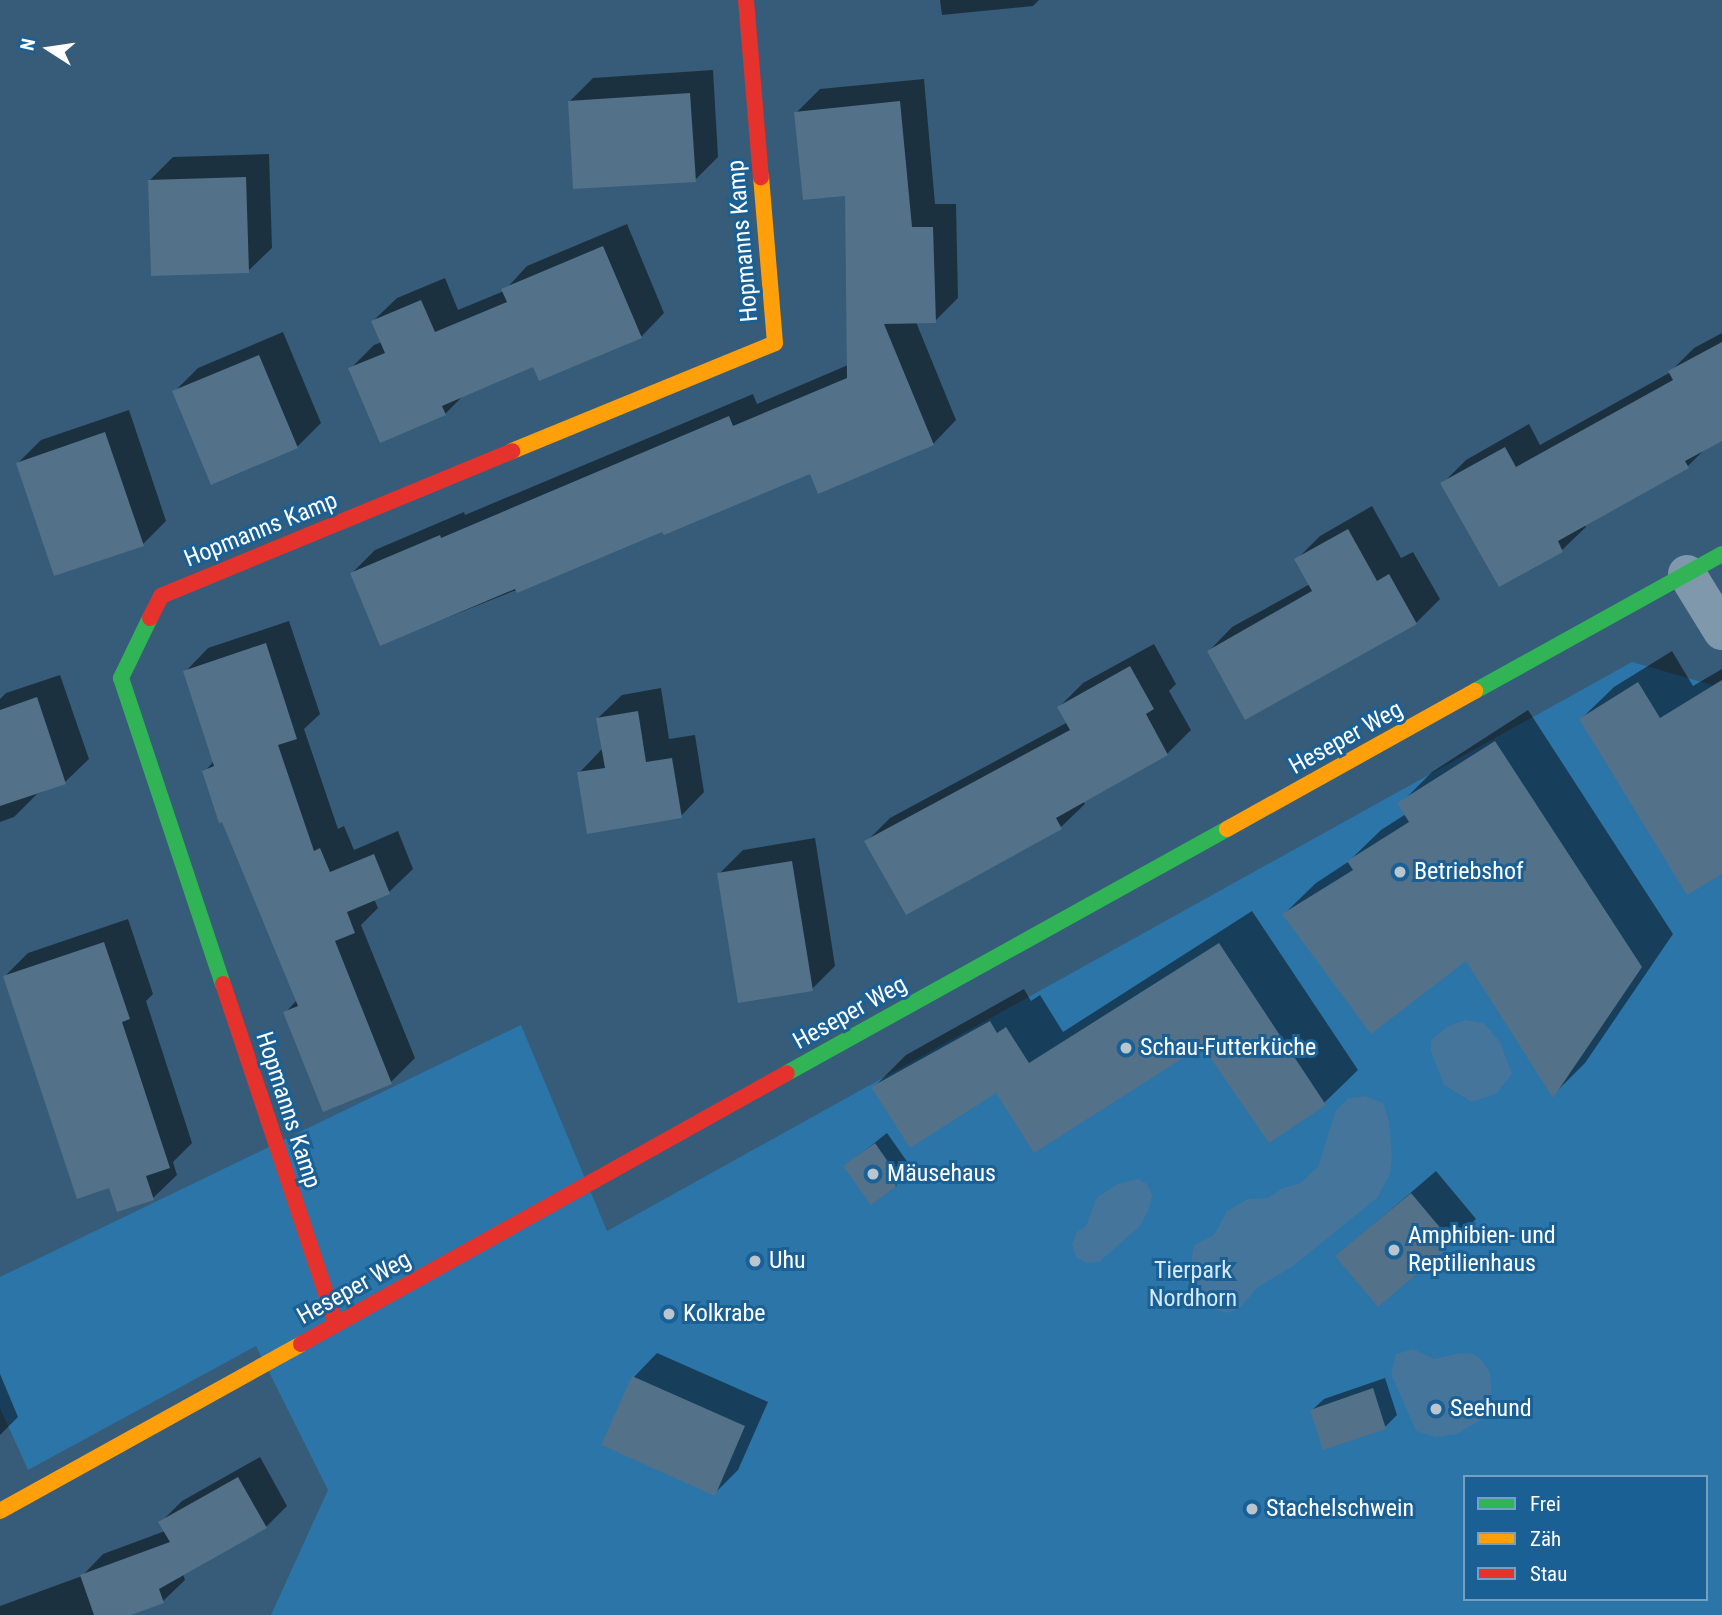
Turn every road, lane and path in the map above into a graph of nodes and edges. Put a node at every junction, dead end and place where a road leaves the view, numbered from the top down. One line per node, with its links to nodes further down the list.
1 (746, 0): 5 (street, Hopmanns Kamp)
2 (1722, 554): 3 (street, Heseper Weg)
3 (1687, 574): 4 (street); 5 (street, Heseper Weg)
4 (1722, 631)
5 (336, 1324): 6 (street, Heseper Weg)
6 (0, 1511)

